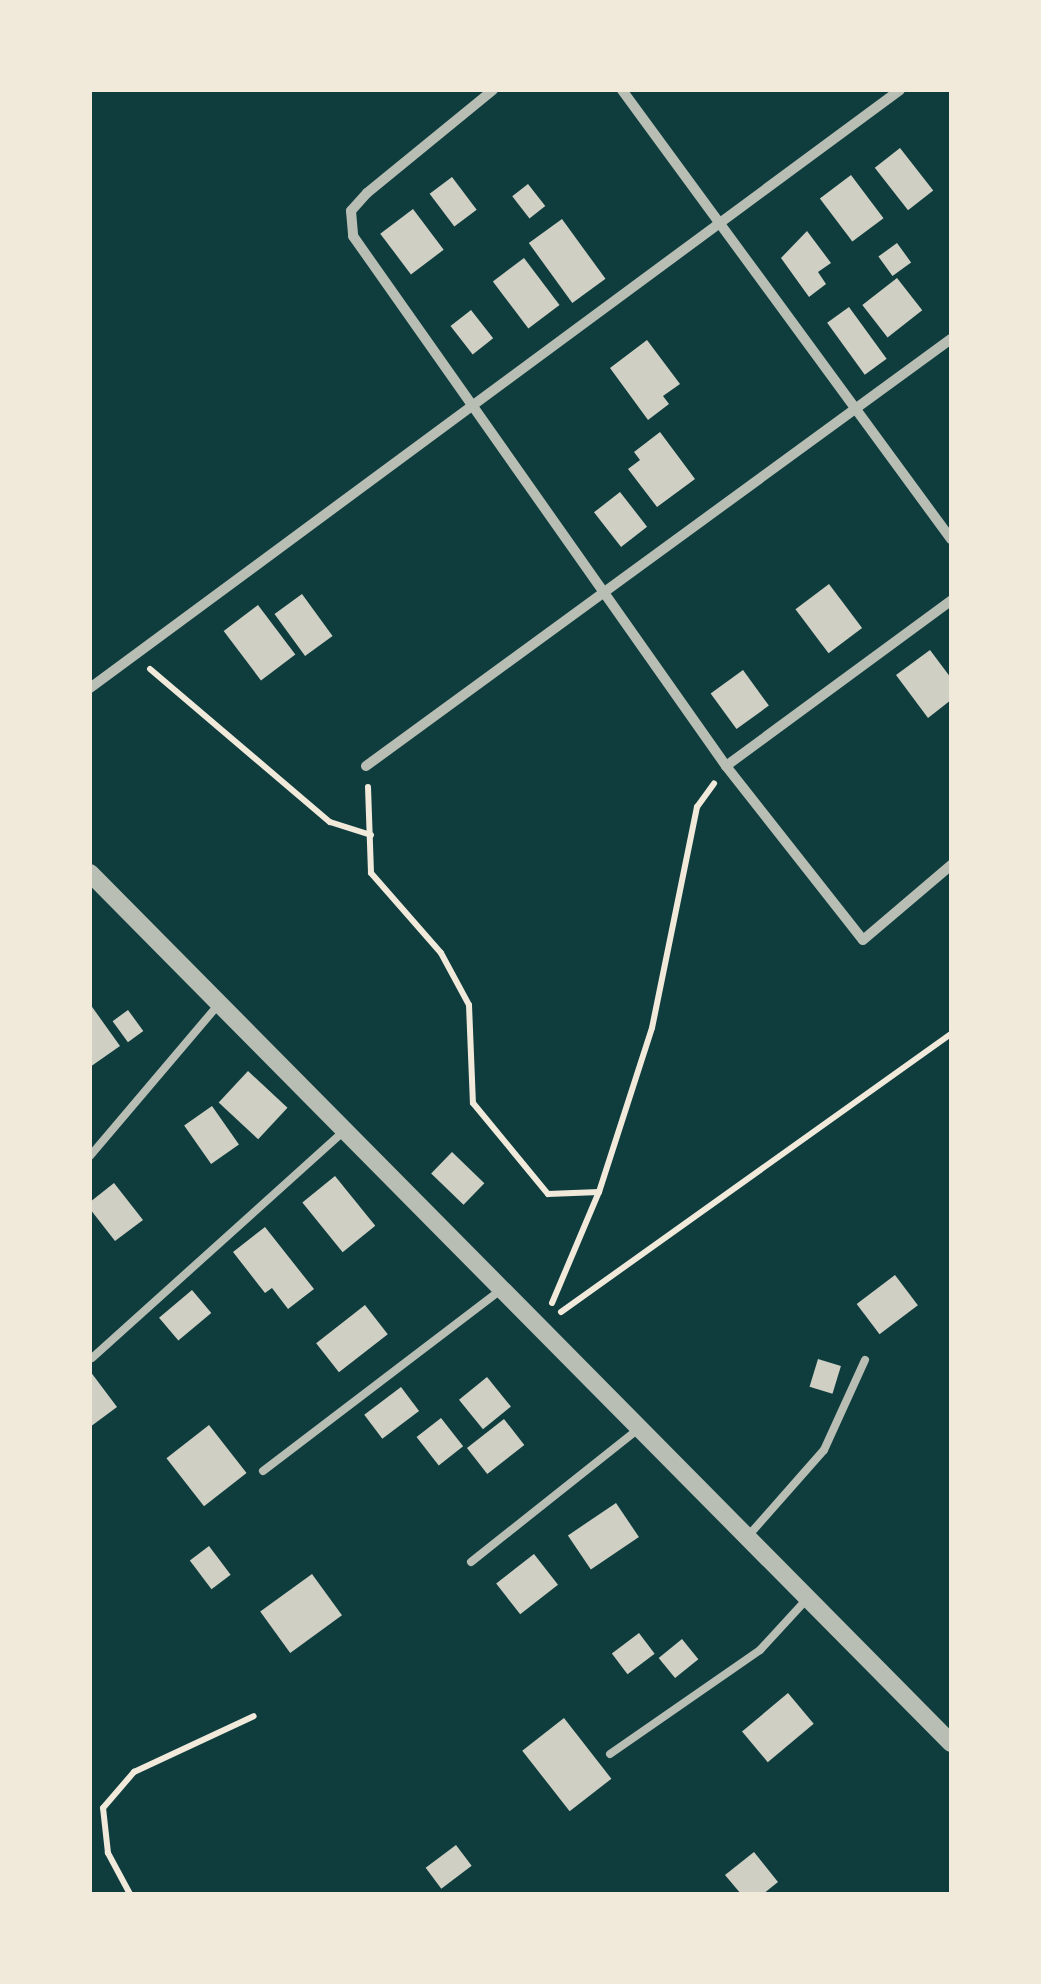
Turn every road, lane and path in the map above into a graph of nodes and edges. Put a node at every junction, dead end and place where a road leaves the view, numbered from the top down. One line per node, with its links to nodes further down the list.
1 (493, 90): 6 (street)
2 (622, 90): 4 (street)
3 (900, 90): 4 (street)
4 (719, 220): 6 (street); 7 (street)
5 (951, 339): 7 (street)
6 (468, 403): 9 (street); 11 (street)
7 (855, 409): 8 (street); 9 (street)
8 (951, 539)
9 (605, 587): 13 (street); 14 (street)
10 (951, 602): 14 (street)
11 (129, 659): 12 (street); 15 (path)
12 (90, 688)
13 (366, 766): 15 (path)
14 (726, 766): 16 (street); 22 (path)
15 (371, 835): 22 (path)
16 (951, 865)
17 (90, 873): 18 (street)
18 (220, 1002): 20 (street); 21 (lane)
19 (951, 1034): 24 (path)
20 (346, 1128): 23 (street); 25 (lane)
21 (90, 1156)
22 (599, 1192): 24 (path)
23 (506, 1286): 24 (street); 28 (lane)
24 (544, 1324): 27 (street)
25 (92, 1358)
26 (864, 1360): 29 (lane)
27 (640, 1427): 29 (street); 30 (lane)
28 (263, 1470)
29 (746, 1538): 31 (street)
30 (471, 1562)
31 (807, 1599): 33 (street); 34 (lane)
32 (254, 1716): 35 (path)
33 (951, 1743)
34 (610, 1754)
35 (130, 1894)

